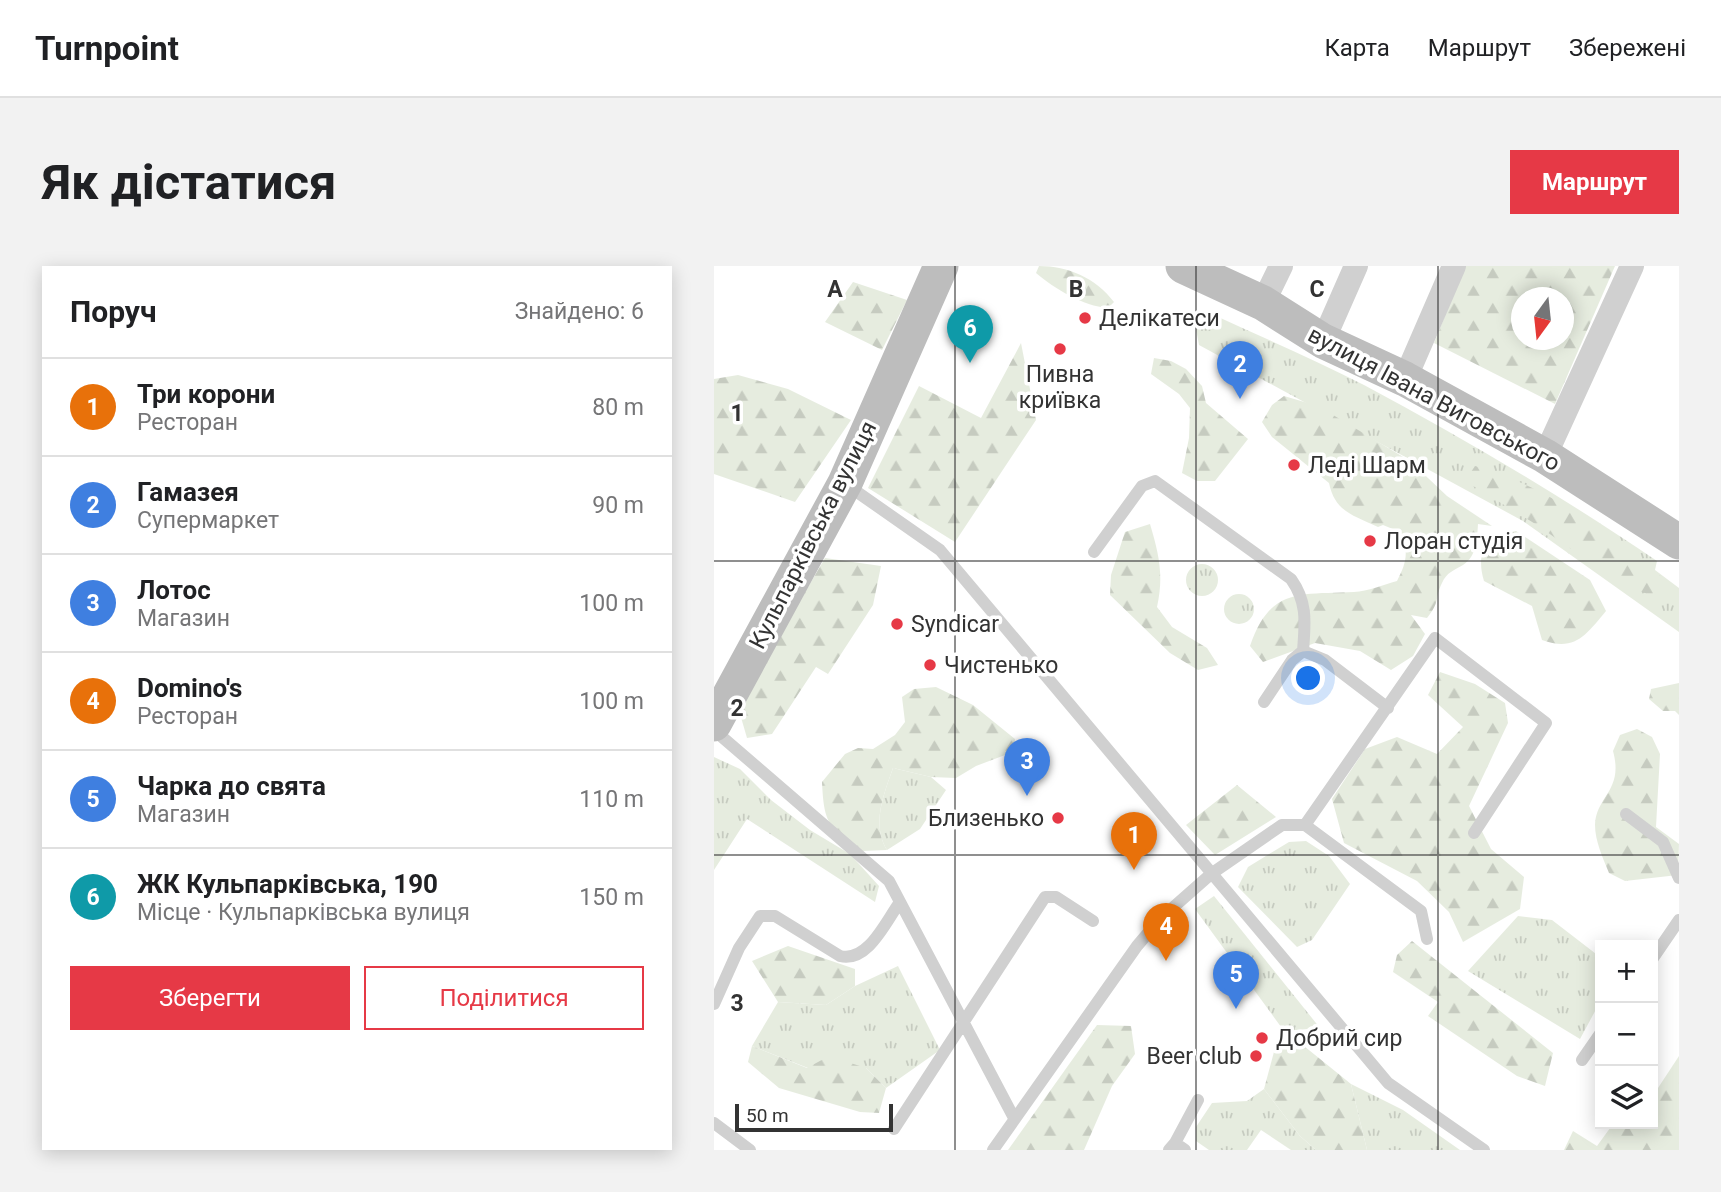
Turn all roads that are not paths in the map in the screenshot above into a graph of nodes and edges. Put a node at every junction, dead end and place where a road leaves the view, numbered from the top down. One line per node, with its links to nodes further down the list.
1 (941, 266): 11 (main road, Кульпарківська вулиця)
2 (1183, 266): 7 (main road, вулиця Івана Виговського)
3 (1281, 266): 7 (street)
4 (1356, 266): 8 (street)
5 (1454, 266): 9 (street)
6 (1632, 266): 10 (street)
7 (1263, 303): 8 (main road, вулиця Івана Виговського)
8 (1323, 341): 9 (main road, вулиця Івана Виговського)
9 (1405, 379): 10 (main road, вулиця Івана Виговського)
10 (1545, 456): 12 (main road, вулиця Івана Виговського)
11 (845, 484): 17 (main road, Кульпарківська вулиця); 22 (lane)
12 (1677, 534)
13 (1094, 552): 14 (lane)
14 (1303, 651): 15 (lane); 16 (lane)
15 (1264, 702)
16 (1388, 708): 20 (lane); 21 (lane)
17 (714, 724)
18 (714, 730): 24 (lane)
19 (1626, 814): 23 (lane)
20 (1305, 825): 22 (lane); 27 (lane)
21 (1474, 833)
22 (1211, 874): 34 (lane); 40 (lane)
23 (1679, 878)
24 (900, 902): 29 (lane); 30 (lane)
25 (1679, 920): 28 (lane)
26 (1093, 921): 30 (lane)
27 (1427, 939)
28 (1658, 951)
29 (714, 1004)
30 (965, 1025): 34 (lane); 36 (lane)
31 (1595, 1041): 32 (lane)
32 (1582, 1060)
33 (1198, 1100): 37 (lane)
34 (1014, 1118): 39 (lane)
35 (714, 1123): 38 (lane)
36 (894, 1129)
37 (1176, 1147)
38 (750, 1150)
39 (993, 1150)
40 (1484, 1150)

